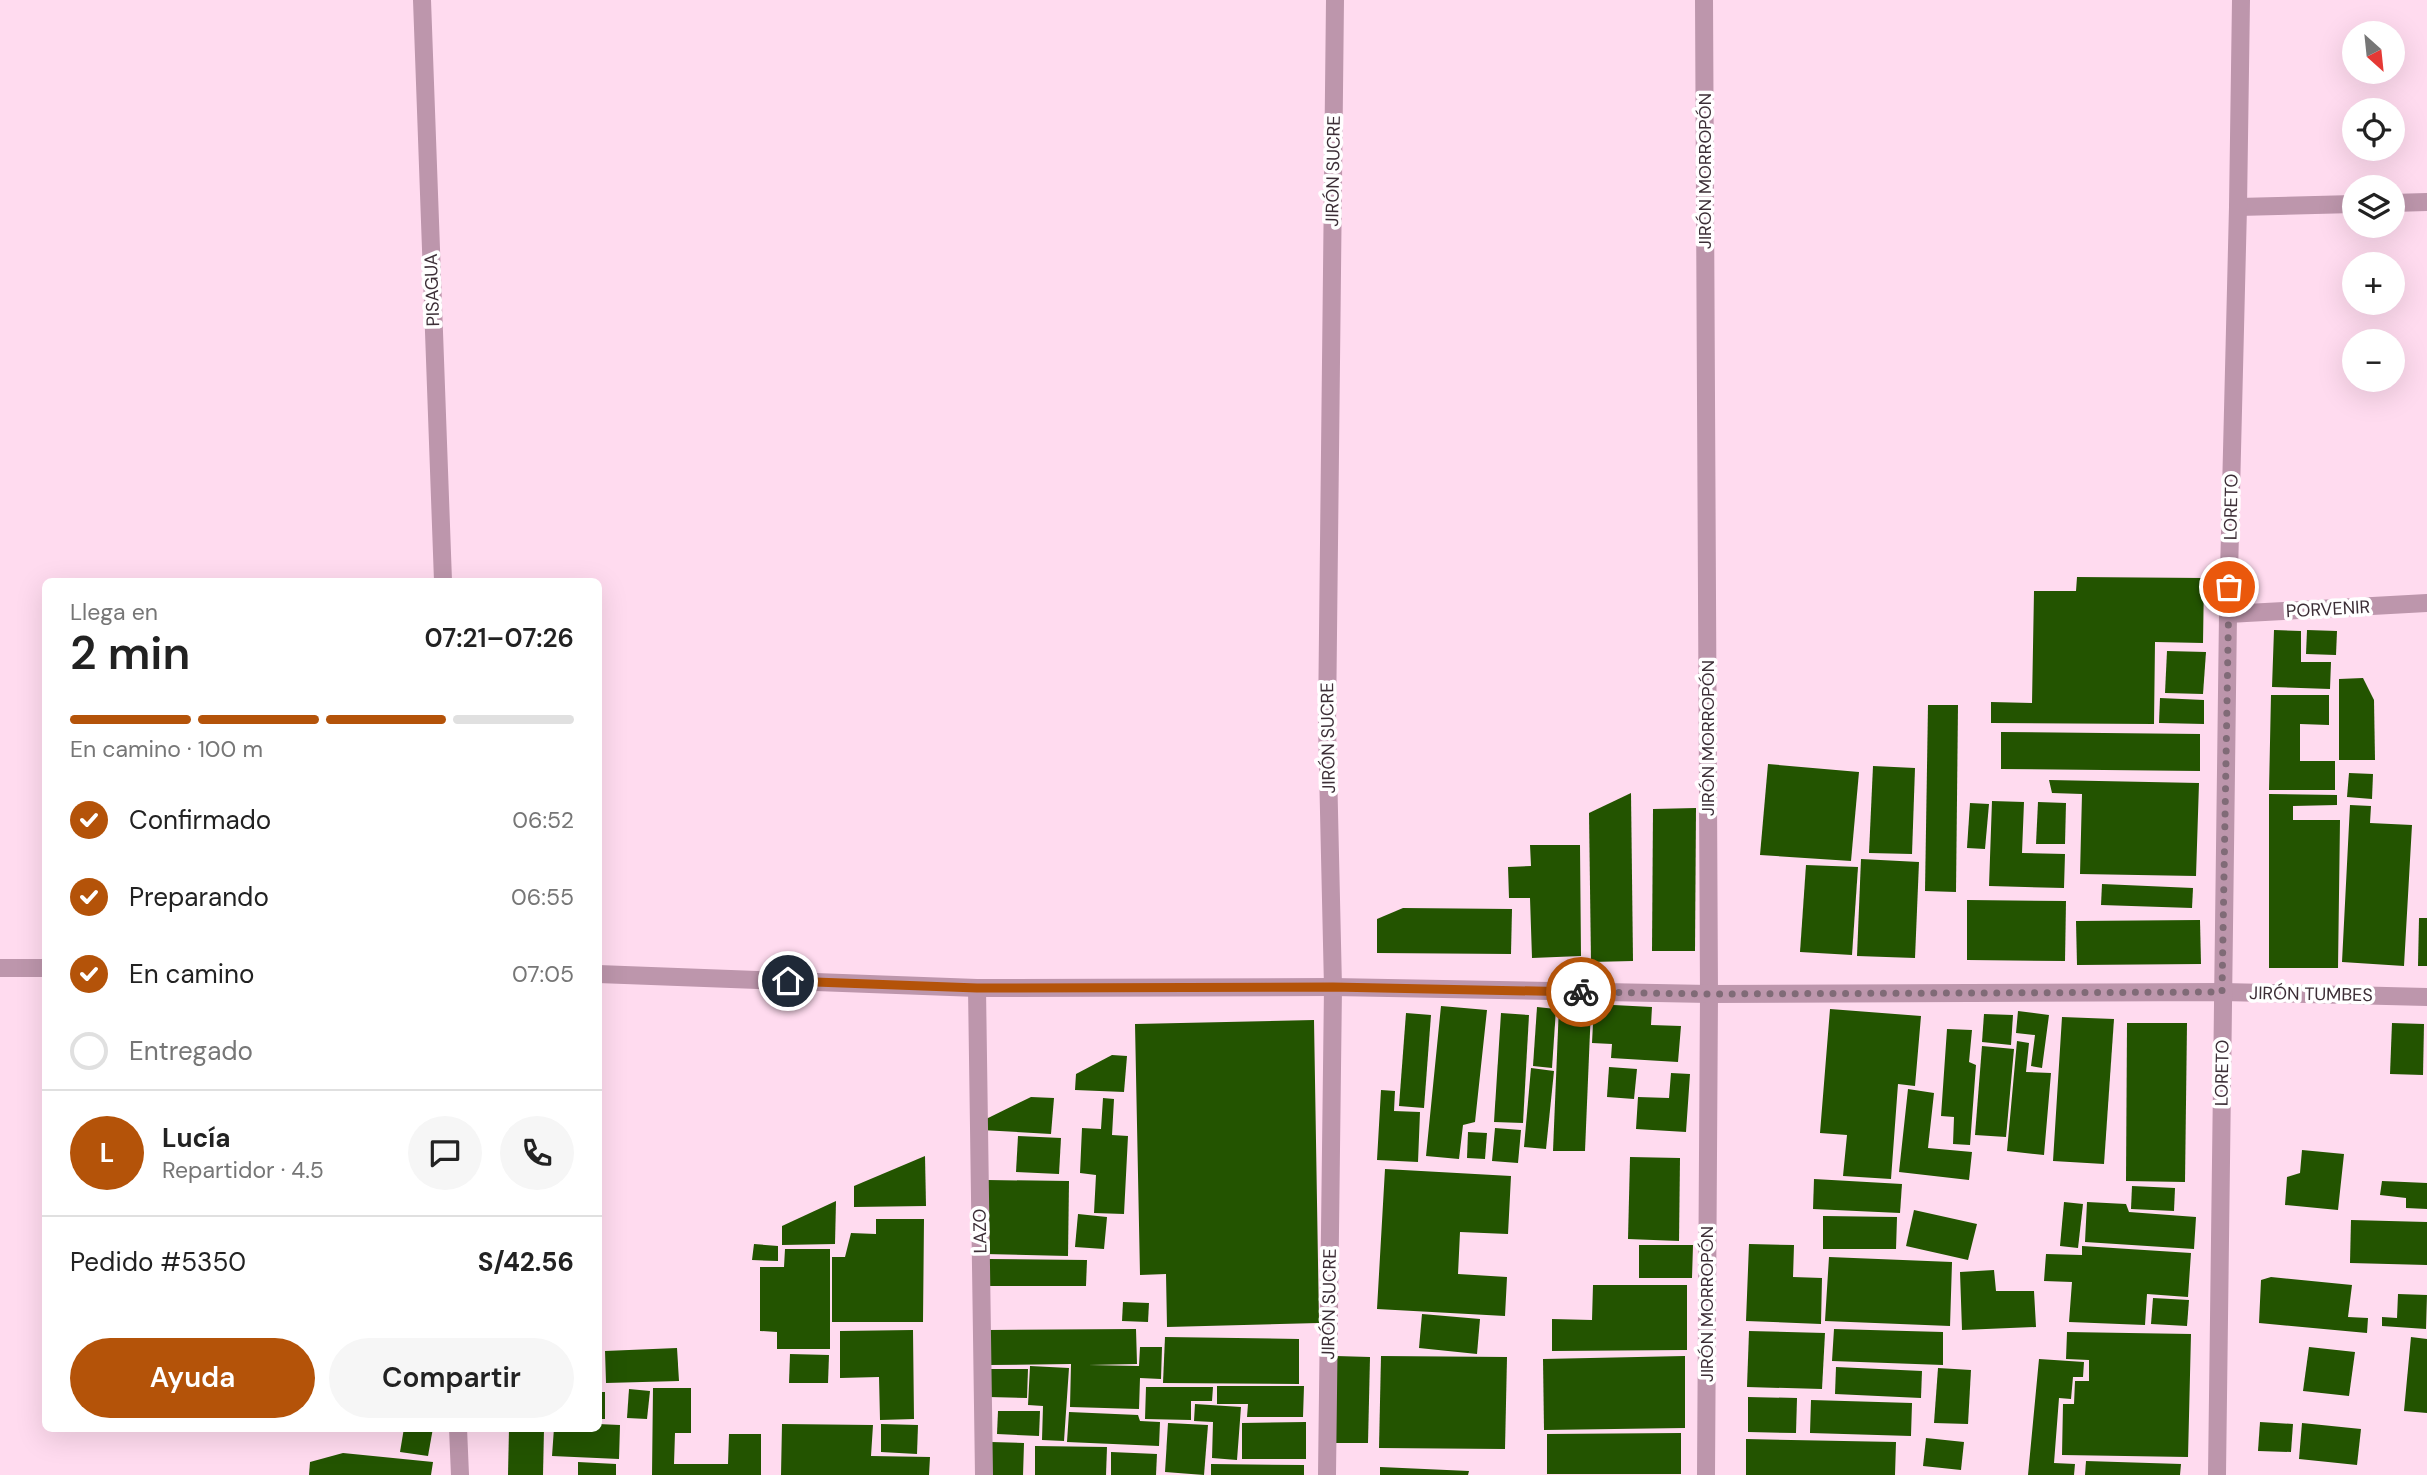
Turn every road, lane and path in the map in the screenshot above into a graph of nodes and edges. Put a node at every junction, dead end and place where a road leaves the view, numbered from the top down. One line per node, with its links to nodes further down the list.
1 (422, 0): 9 (street, PISAGUA)
2 (1335, 0): 15 (street, JIRÓN SUCRE)
3 (1704, 0): 18 (street, JIRÓN MORROPÓN)
4 (2241, 0): 8 (street, LORETO)
5 (2427, 202): 6 (street)
6 (2405, 203)
7 (2342, 204): 8 (street)
8 (2238, 207): 11 (street, LORETO)
9 (443, 578)
10 (2427, 603): 11 (street, PORVENIR)
11 (2228, 614): 17 (street, LORETO)
12 (0, 968): 13 (street)
13 (42, 968)
14 (602, 974): 16 (street, JIRÓN TUMBES)
15 (1333, 987): 16 (street, JIRÓN TUMBES); 18 (street, JIRÓN TUMBES); 23 (street, JIRÓN SUCRE)
16 (977, 988): 22 (street, LAZO)
17 (2222, 992): 18 (street, JIRÓN TUMBES); 19 (street, JIRÓN TUMBES); 25 (street, LORETO)
18 (1709, 994): 24 (street, JIRÓN MORROPÓN)
19 (2427, 997)
20 (458, 1432): 21 (street)
21 (460, 1475)
22 (984, 1475)
23 (1327, 1475)
24 (1706, 1475)
25 (2217, 1475)

